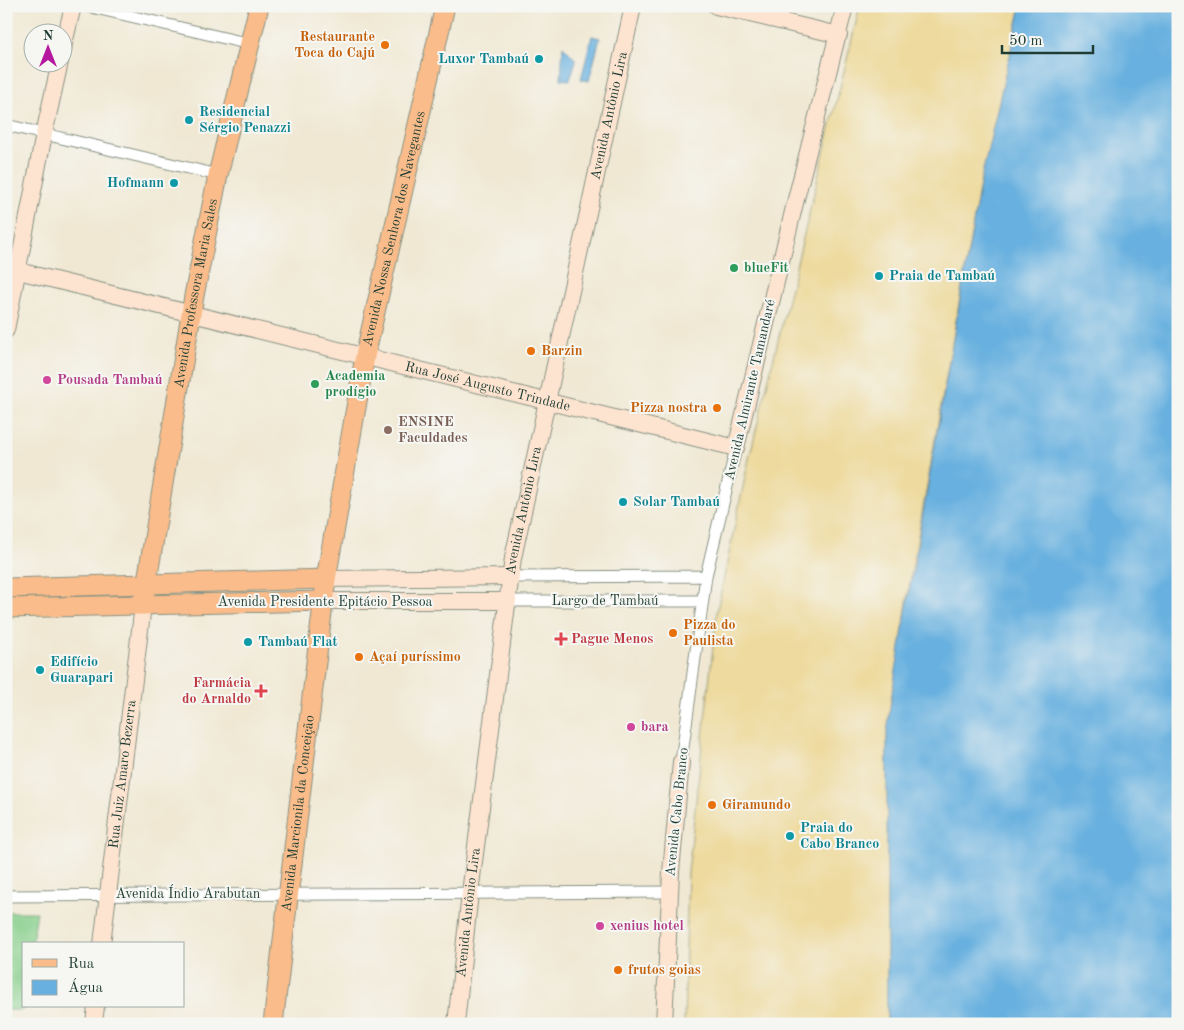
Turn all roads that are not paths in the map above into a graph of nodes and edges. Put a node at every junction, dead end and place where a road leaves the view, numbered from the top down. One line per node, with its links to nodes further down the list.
1 (73, 6): 8 (main road)
2 (87, 6): 10 (street)
3 (259, 6): 10 (main road, Avenida Professora Maria Sales)
4 (445, 6): 18 (main road, Avenida Nossa Senhora dos Navegantes)
5 (632, 6): 19 (main road, Avenida Antônio Lira)
6 (716, 6): 9 (main road)
7 (845, 6): 9 (main road, Avenida Almirante Tamandaré)
8 (69, 22)
9 (839, 35): 20 (main road, Avenida Almirante Tamandaré)
10 (250, 44): 14 (main road, Avenida Professora Maria Sales)
11 (58, 72): 13 (main road)
12 (6, 125): 13 (street)
13 (44, 134): 14 (street); 15 (main road)
14 (218, 175): 16 (main road, Avenida Professora Maria Sales)
15 (11, 269): 16 (main road, Rua José Augusto Trindade); 17 (main road)
16 (190, 314): 18 (main road, Rua José Augusto Trindade); 24 (main road, Avenida Professora Maria Sales)
17 (6, 330)
18 (365, 356): 19 (main road, Rua José Augusto Trindade); 23 (main road, Avenida Nossa Senhora dos Navegantes)
19 (547, 400): 20 (main road, Rua José Augusto Trindade); 22 (main road, Avenida Antônio Lira)
20 (736, 448): 21 (street, Avenida Almirante Tamandaré)
21 (706, 576): 22 (street, Largo de Tambaú); 28 (street, Avenida Almirante Tamandaré)
22 (511, 577): 23 (main road, Avenida Presidente Epitácio Pessoa); 27 (main road, Avenida Antônio Lira)
23 (326, 580): 24 (main road, Avenida Presidente Epitácio Pessoa); 26 (main road, Avenida Nossa Senhora dos Navegantes)
24 (146, 583): 25 (main road, Avenida Presidente Epitácio Pessoa); 29 (main road)
25 (6, 588)
26 (324, 601): 27 (main road, Avenida Presidente Epitácio Pessoa); 29 (main road, Avenida Presidente Epitácio Pessoa); 35 (main road, Avenida Marcionila da Conceição)
27 (508, 601): 28 (street, Largo de Tambaú); 33 (main road, Avenida Antônio Lira)
28 (703, 601): 31 (street, Avenida Cabo Branco)
29 (143, 604): 30 (main road, Avenida Presidente Epitácio Pessoa); 34 (main road, Rua Juiz Amaro Bezerra)
30 (6, 608)
31 (681, 762): 32 (main road, Avenida Cabo Branco)
32 (670, 892): 33 (street, Avenida Índio Arabutan); 42 (main road, Avenida Cabo Branco)
33 (470, 893): 35 (street, Avenida Índio Arabutan); 41 (main road, Avenida Antônio Lira)
34 (108, 894): 35 (street, Avenida Índio Arabutan); 36 (street, Avenida Índio Arabutan); 37 (main road, Rua Juiz Amaro Bezerra)
35 (289, 894): 40 (main road, Avenida Marcionila da Conceição)
36 (6, 896)
37 (102, 942)
38 (96, 1008): 39 (main road)
39 (94, 1024)
40 (273, 1024)
41 (456, 1024)
42 (664, 1024)

